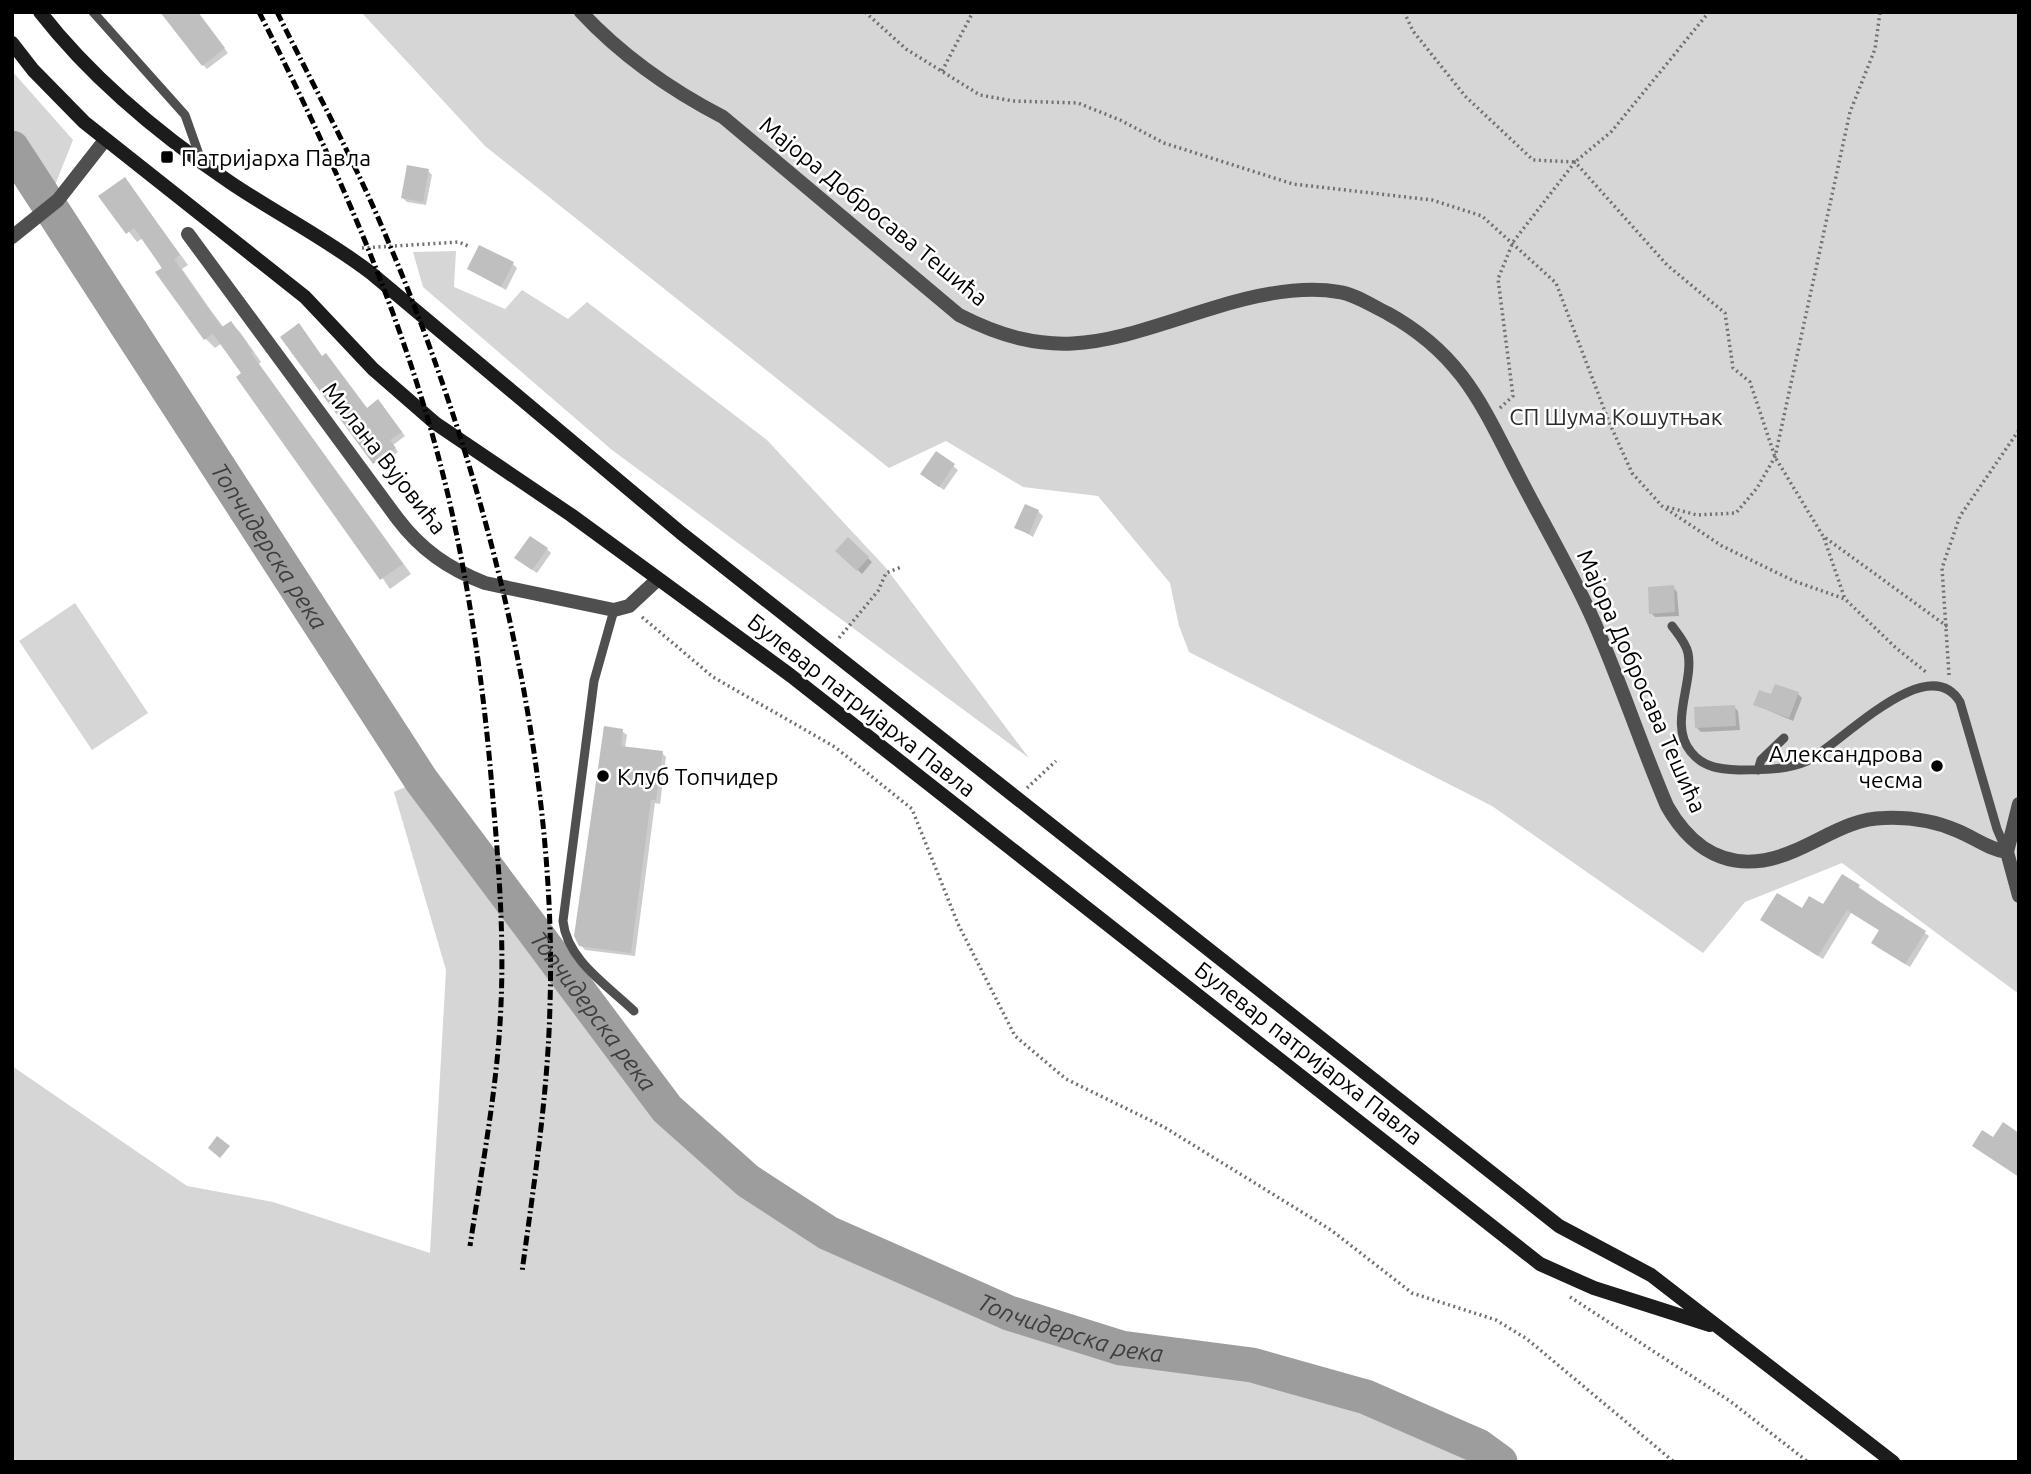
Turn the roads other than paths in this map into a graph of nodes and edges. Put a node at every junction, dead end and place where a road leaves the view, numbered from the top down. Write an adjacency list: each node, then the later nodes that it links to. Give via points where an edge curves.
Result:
1 (40, 12): 6 (main road, Булевар патријарха Павла, via 97,77)
2 (93, 12): 6 (lane, via 185,115)
3 (581, 12): 15 (street, Мајора Добросава Тешића, via 630,59 678,94 723,117 959,315 986,328 1052,345 1086,343 1122,338 1218,306 1310,289 1342,292 1400,320 1458,370 1491,417 1590,613 1667,806 1695,842 1730,861 1750,861 1791,852 1862,821 1893,818 1937,824)
4 (12, 43): 5 (main road, Булевар патријарха Павла, via 33,70)
5 (105, 140): 8 (street, via 58,200); 9 (main road, Булевар патријарха Павла, via 305,297 373,369 425,415)
6 (202, 162): 18 (main road, Булевар патријарха Павла, via 371,273 681,534 1559,1226 1635,1265)
7 (188, 234): 10 (street, Милана Вујовића, via 425,550 485,583)
8 (12, 237)
9 (657, 580): 10 (street, Милана Вујовића, via 629,606); 18 (main road, Булевар патријарха Павла, via 790,675 1540,1264 1594,1288)
10 (614, 610): 17 (lane, via 594,681 563,921 573,953)
11 (1672, 626): 13 (lane, via 1689,658 1683,729 1689,750 1712,767)
12 (1784, 738): 13 (lane, via 1761,760)
13 (1758, 770): 15 (lane, via 1810,759 1912,689 1926,686 1951,691 1960,702)
14 (2019, 804): 15 (street)
15 (2007, 852): 16 (street)
16 (2019, 896)
17 (634, 1011)
18 (1729, 1333): 19 (main road, Булевар патријарха Павла)
19 (1893, 1462)

